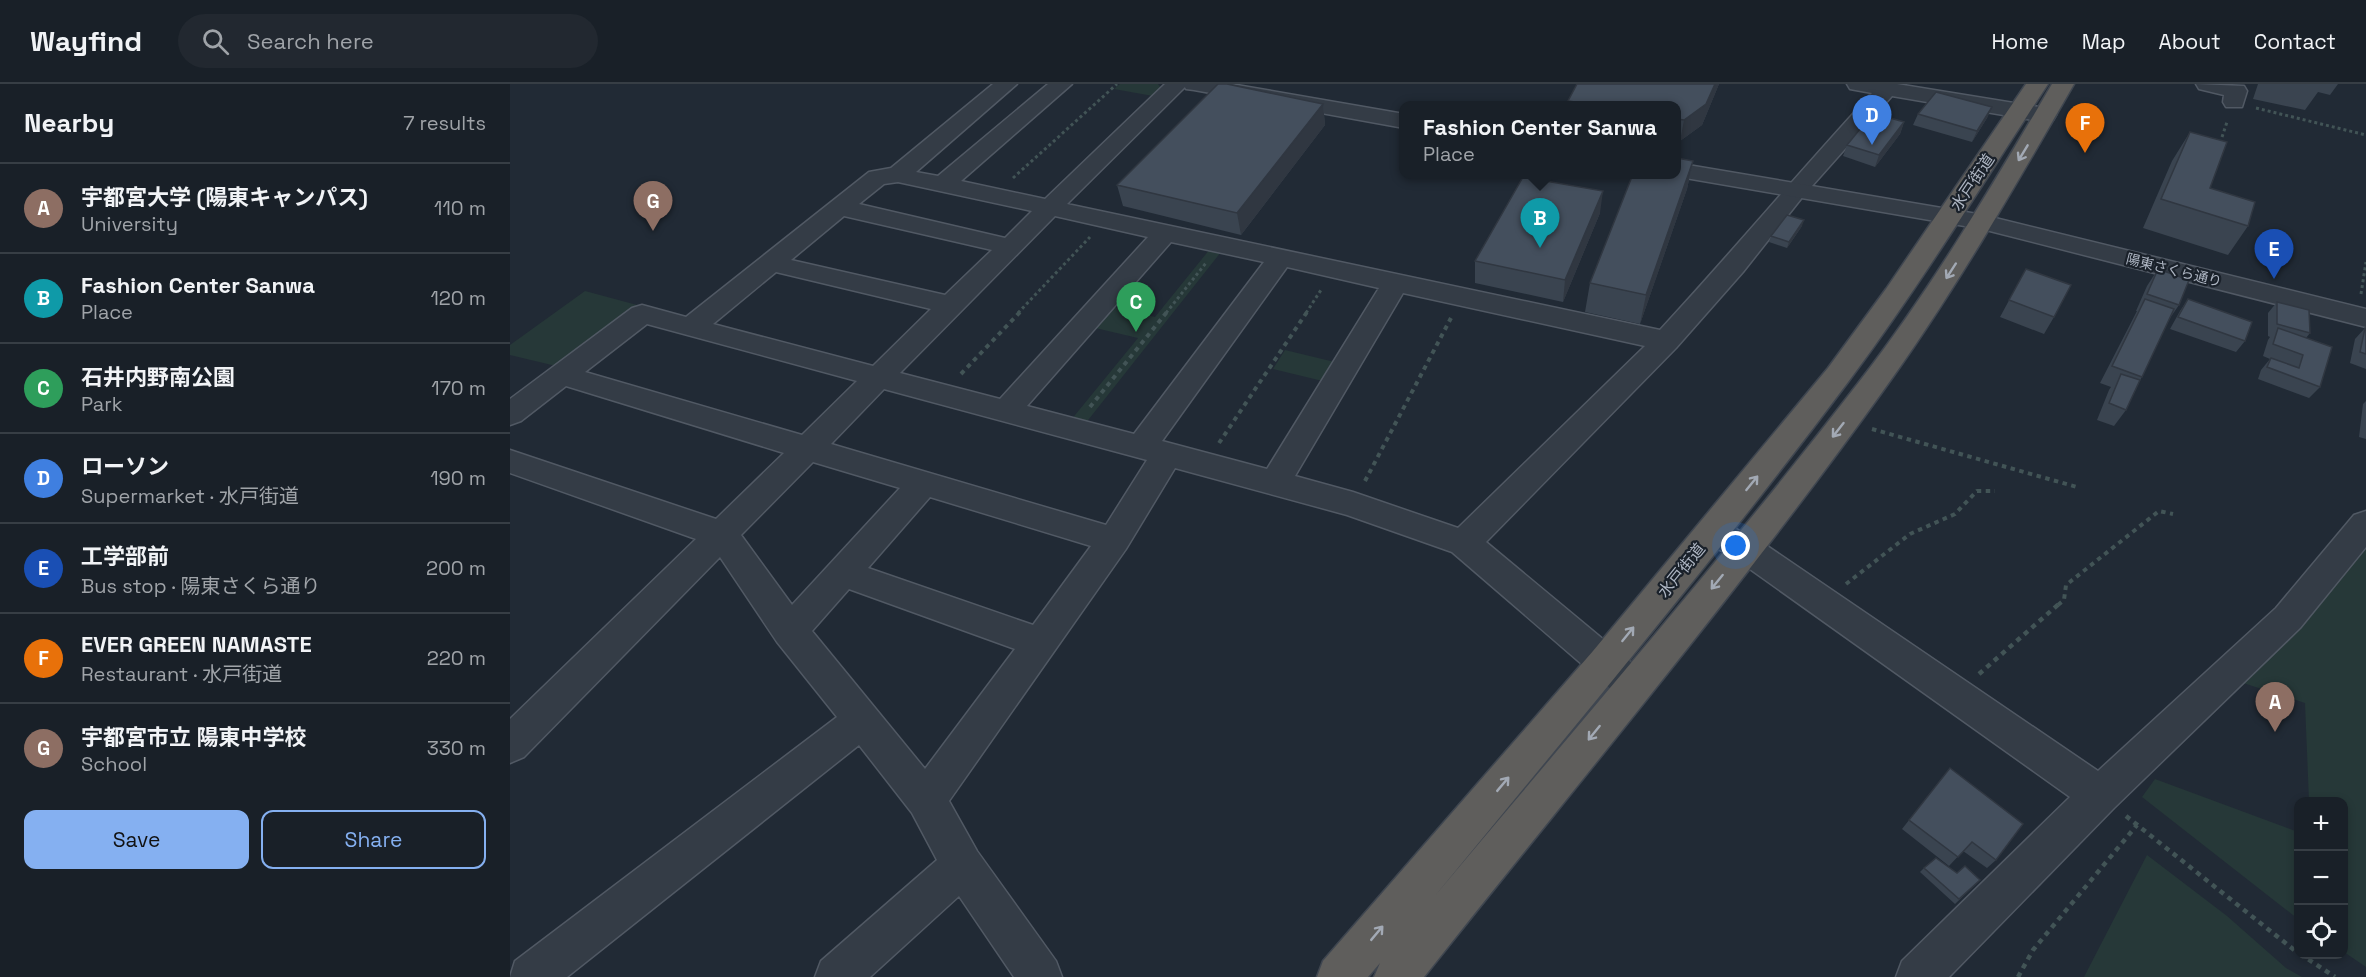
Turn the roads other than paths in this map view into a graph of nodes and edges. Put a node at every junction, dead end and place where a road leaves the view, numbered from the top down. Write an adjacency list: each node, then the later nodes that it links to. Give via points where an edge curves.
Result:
1 (1006, 84): 15 (street)
2 (1061, 84): 16 (street)
3 (1177, 84): 19 (street)
4 (1194, 84): 13 (street)
5 (1858, 84): 9 (street)
6 (2037, 84): 11 (highway, 水戸街道)
7 (2063, 84): 12 (highway, 水戸街道)
8 (2207, 84): 10 (street, via 2236,91)
9 (1887, 89): 11 (street); 17 (street)
10 (2234, 102)
11 (2020, 111): 12 (street); 20 (highway, 水戸街道)
12 (2046, 115): 20 (highway, 水戸街道, one-way to 20)
13 (1399, 120)
14 (1681, 171): 17 (street, 陽東さくら通り)
15 (898, 175): 16 (street); 18 (street, via 877,177)
16 (943, 184): 19 (street)
17 (1795, 190): 20 (street, 陽東さくら通り); 29 (street)
18 (839, 207): 22 (street); 24 (street)
19 (1051, 208): 21 (street); 22 (street)
20 (1966, 218): 27 (street, 陽東さくら通り); 40 (highway, 水戸街道, one-way to 20); 44 (highway, 水戸街道, one-way to 44, via 1929,305 1846,421)
21 (1166, 232): 23 (street); 32 (street)
22 (1011, 247): 26 (street)
23 (1281, 257): 25 (street); 35 (street)
24 (771, 263): 26 (street); 28 (street)
25 (1396, 282): 29 (street); 38 (street)
26 (951, 305): 31 (street)
27 (2362, 317)
28 (690, 328): 30 (street, via 642,314); 31 (street)
29 (1666, 341): 43 (street)
30 (562, 375): 33 (street); 34 (street)
31 (879, 378): 32 (street); 34 (street)
32 (1006, 411): 35 (street)
33 (510, 414)
34 (810, 448): 37 (street); 41 (street)
35 (1154, 450): 38 (street); 42 (street)
36 (510, 461): 41 (street)
37 (924, 483): 42 (street); 45 (street)
38 (1275, 483): 43 (street, via 1353,504)
39 (2366, 524): 52 (street, via 2288,618)
40 (1713, 531): 44 (street); 48 (highway, 水戸街道, one-way to 40)
41 (723, 535): 46 (street); 51 (street)
42 (1114, 540): 47 (street)
43 (1464, 543): 48 (street)
44 (1744, 548): 49 (highway, 水戸街道, one-way to 49); 52 (street)
45 (843, 573): 46 (street); 47 (street)
46 (790, 631): 50 (street)
47 (1042, 643): 53 (street)
48 (1606, 662): 49 (street); 58 (highway, 水戸街道, one-way to 48)
49 (1633, 686): 59 (highway, 水戸街道, one-way to 59)
50 (862, 720): 53 (street); 55 (street)
51 (510, 745)
52 (2100, 795): 60 (street)
53 (927, 800): 54 (street)
54 (962, 865): 56 (street); 57 (street)
55 (531, 977)
56 (837, 977)
57 (1040, 977)
58 (1339, 977)
59 (1396, 977)
60 (1917, 977)

